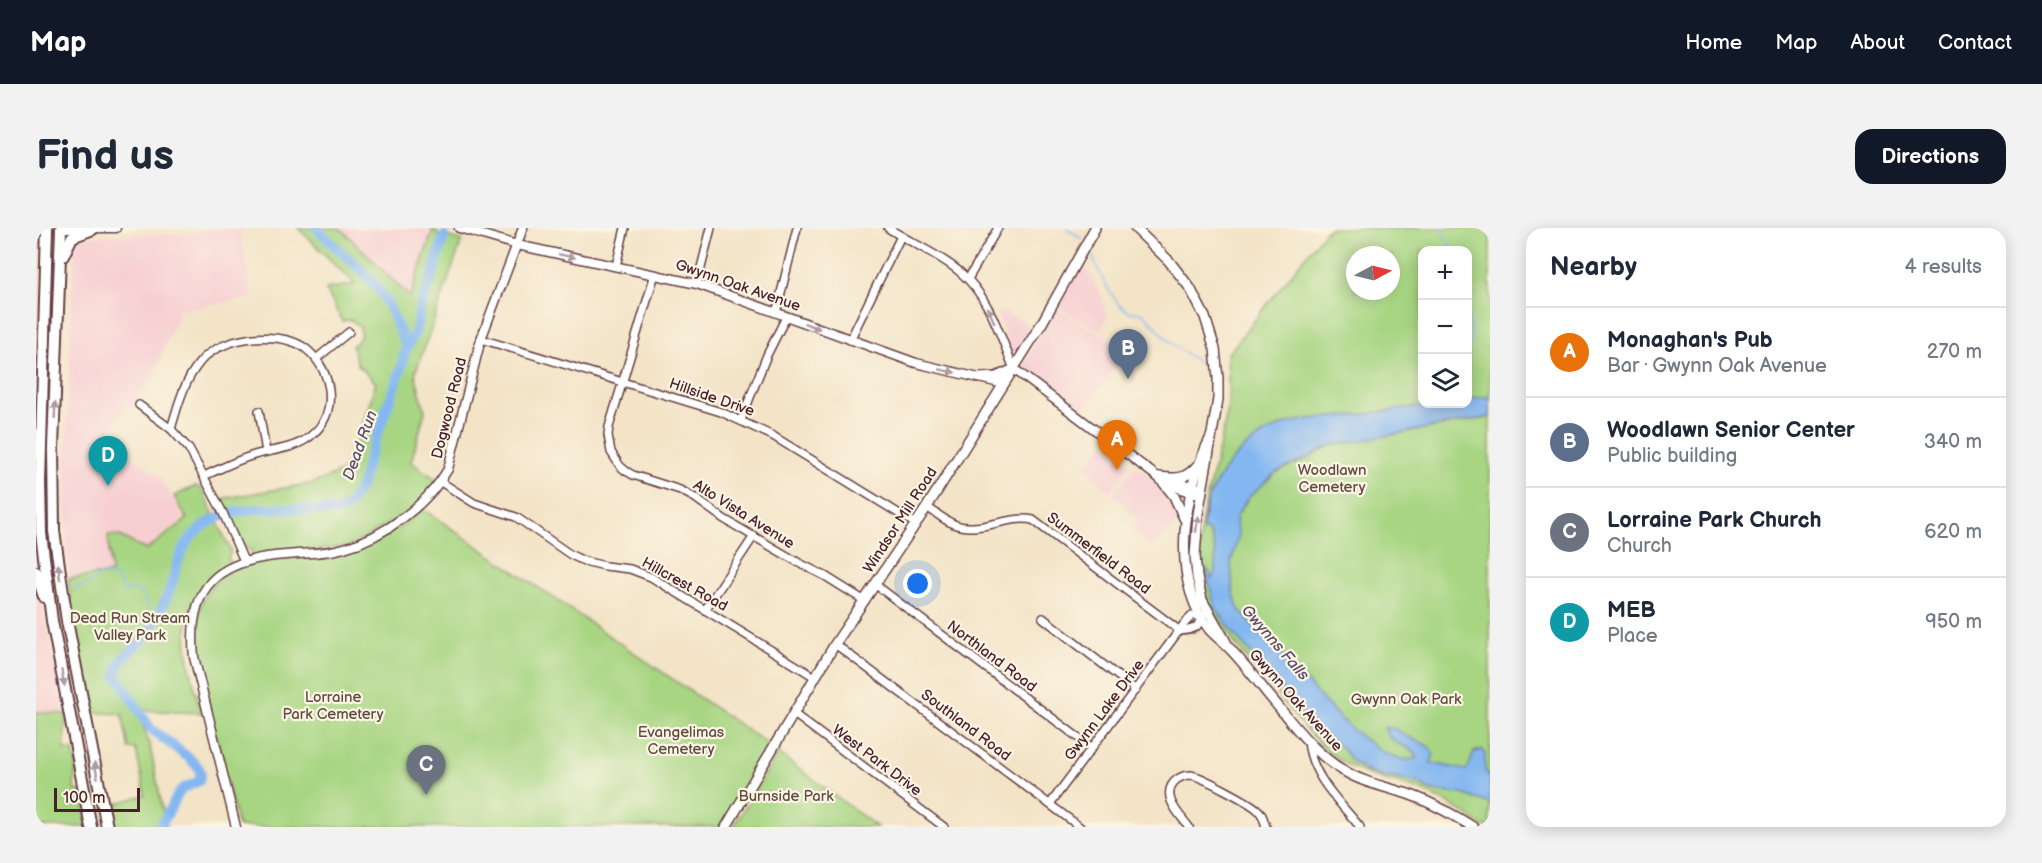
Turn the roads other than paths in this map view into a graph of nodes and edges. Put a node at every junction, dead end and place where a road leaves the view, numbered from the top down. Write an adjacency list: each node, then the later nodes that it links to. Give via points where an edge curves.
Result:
1 (47, 228): 31 (main road)
2 (61, 228): 13 (street); 17 (main road)
3 (116, 228): 13 (street)
4 (459, 228): 15 (street, Gwynn Oak Avenue)
5 (523, 228): 15 (street, Dogwood Road)
6 (626, 228): 16 (street)
7 (711, 228): 20 (street)
8 (797, 228): 21 (street)
9 (888, 228): 14 (street)
10 (998, 228): 19 (street)
11 (1095, 228): 27 (main road, Windsor Mill Road)
12 (1135, 228): 36 (main road, via 1182,276 1205,317 1215,349 1218,378)
13 (93, 229): 17 (main road, via 72,237)
14 (901, 236): 19 (street, via 949,263); 25 (street)
15 (517, 245): 16 (street, Gwynn Oak Avenue, one-way to 16); 24 (street, Dogwood Road)
16 (616, 266): 18 (street, Gwynn Oak Avenue)
17 (59, 267): 48 (main road, one-way to 17)
18 (655, 274): 20 (street, Gwynn Oak Avenue); 29 (street, Alto Vista Avenue)
19 (968, 279): 27 (street, one-way to 19, via 989,309)
20 (698, 284): 21 (street, Gwynn Oak Avenue)
21 (777, 313): 22 (street, Gwynn Oak Avenue)
22 (786, 317): 25 (street, Gwynn Oak Avenue, one-way to 25); 34 (street)
23 (349, 332): 26 (street)
24 (481, 339): 29 (street, Hillside Drive); 42 (street, Dogwood Road, via 453,454)
25 (850, 340): 28 (street, Gwynn Oak Avenue, one-way to 28, via 916,363)
26 (316, 359): 35 (street, via 301,346 282,339 242,340 219,347 201,360 188,379); 38 (street, via 330,396 322,424 300,443)
27 (1014, 369): 28 (main road, via 996,377); 30 (main road, Windsor Mill Road); 41 (street)
28 (979, 378): 30 (street, Gwynn Oak Avenue)
29 (622, 382): 34 (street, Hillside Drive); 50 (street, Alto Vista Avenue, via 608,435 611,452 620,466 633,475 680,490)
30 (1004, 384): 45 (main road, Windsor Mill Road)
31 (41, 398): 37 (main road); 49 (main road)
32 (139, 405): 35 (street)
33 (259, 411): 38 (street)
34 (741, 420): 47 (street, Hillside Drive)
35 (171, 429): 40 (street, via 189,449)
36 (1211, 437): 39 (main road, Gwynn Oak Avenue); 44 (main road, Gwynn Oak Avenue)
37 (36, 438)
38 (266, 452): 40 (street)
39 (1199, 465): 41 (main road, via 1180,479); 43 (main road, Gwynn Oak Avenue)
40 (204, 476): 51 (street)
41 (1159, 477): 43 (street, via 1173,487); 46 (main road, via 1179,505)
42 (441, 482): 51 (street, Dogwood Road, via 417,507 353,545 334,551); 55 (street, Hillcrest Road, via 474,503 516,517 578,558 642,572)
43 (1191, 490): 44 (street); 46 (main road, Gwynn Oak Avenue)
44 (1201, 493): 56 (main road, Gwynn Oak Avenue, one-way to 44, via 1195,556)
45 (927, 507): 47 (main road, Windsor Mill Road); 59 (street, Summerfield Road, via 964,527 1033,520)
46 (1185, 523): 56 (main road, Gwynn Oak Avenue, via 1188,578 1195,602)
47 (916, 524): 53 (main road, Windsor Mill Road)
48 (54, 531): 49 (street); 68 (main road, one-way to 48, via 67,621)
49 (39, 533): 58 (main road)
50 (753, 536): 54 (street, Alto Vista Avenue); 55 (street)
51 (244, 561): 69 (street, Dogwood Road, via 221,572 204,591 196,609 192,638)
52 (36, 572): 58 (main road)
53 (876, 585): 54 (main road, Windsor Mill Road); 65 (street, Northland Road)
54 (865, 601): 60 (main road, Windsor Mill Road)
55 (705, 610): 61 (street, Hillcrest Road)
56 (1205, 615): 59 (street, Gwynn Lake Drive, via 1192,616); 64 (main road, Gwynn Oak Avenue, via 1208,628)
57 (1042, 618): 62 (street)
58 (52, 621): 67 (main road, one-way to 67)
59 (1180, 631): 62 (street, Gwynn Lake Drive)
60 (836, 644): 61 (main road, Windsor Mill Road); 66 (street, Southland Road)
61 (815, 677): 63 (main road, Windsor Mill Road)
62 (1136, 690): 65 (street, Gwynn Lake Drive)
63 (794, 714): 70 (main road, Windsor Mill Road); 71 (street, West Park Drive)
64 (1308, 740): 75 (street, via 1310,759 1317,772); 76 (main road, Gwynn Oak Avenue, via 1352,776 1421,799)
65 (1092, 748): 66 (street, Gwynn Lake Drive)
66 (1050, 804): 72 (street, Southland Road)
67 (91, 827)
68 (107, 827)
69 (236, 827)
70 (726, 827)
71 (944, 827)
72 (1080, 827)
73 (1189, 827): 74 (street, via 1173,807 1170,795 1172,785 1185,776 1202,779 1253,806 1261,813)
74 (1266, 827)
75 (1360, 827)
76 (1473, 827)

